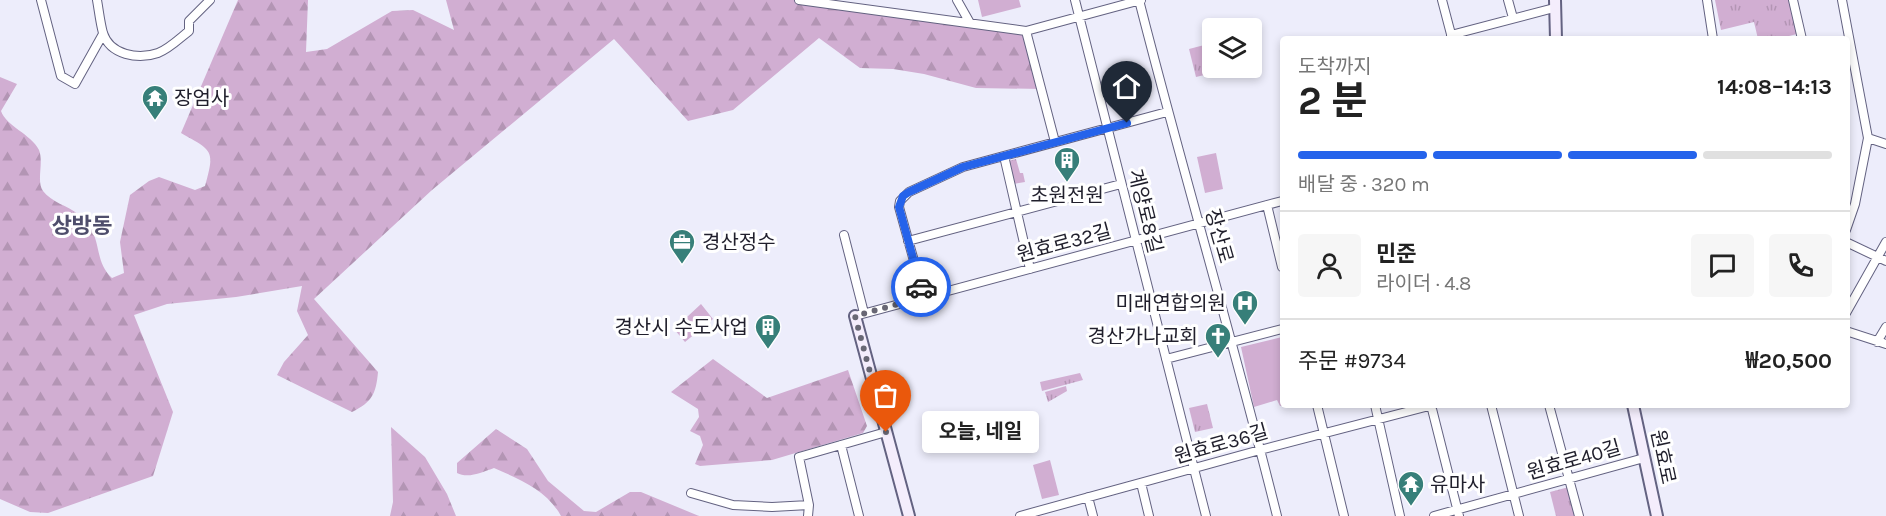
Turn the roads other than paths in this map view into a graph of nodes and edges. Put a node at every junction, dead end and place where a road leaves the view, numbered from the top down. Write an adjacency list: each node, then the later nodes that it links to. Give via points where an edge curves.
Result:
1 (40, 0): 18 (street, via 61,76 75,84)
2 (97, 0): 18 (street)
3 (210, 0): 18 (street, via 189,21 189,31 160,52 144,56 122,53 112,48)
4 (799, 0): 16 (street)
5 (957, 0): 16 (street)
6 (1075, 0): 14 (street, 계양로8길)
7 (1140, 0): 14 (street); 26 (street, 장산로)
8 (1442, 0): 19 (street)
9 (1508, 0): 15 (street)
10 (1707, 0): 22 (street)
11 (1793, 0): 23 (street)
12 (1842, 0): 24 (street)
13 (1555, 4): 15 (street); 21 (street)
14 (1079, 18): 17 (street); 27 (street, 계양로8길)
15 (1514, 18): 20 (street)
16 (970, 23): 17 (street)
17 (1026, 32): 29 (street)
18 (103, 34)
19 (1452, 36)
20 (1455, 36)
21 (1556, 36)
22 (1713, 36)
23 (1798, 36)
24 (1847, 36)
25 (1850, 62): 28 (street)
26 (1167, 112): 27 (street); 37 (street, 장산로)
27 (1107, 128): 29 (street); 32 (street, 계양로8길)
28 (1868, 138): 30 (street); 36 (street)
29 (1055, 142): 31 (street)
30 (1886, 144)
31 (1004, 156): 35 (street); 40 (street, via 963,167 903,196 899,207)
32 (1121, 184): 35 (street); 39 (street, 계양로8길)
33 (1280, 202): 34 (street, 원효로32길)
34 (1267, 205): 37 (street, 원효로32길); 43 (street)
35 (1017, 212): 40 (street); 45 (street)
36 (1850, 218)
37 (1197, 224): 39 (street, 원효로32길); 52 (street, 장산로)
38 (844, 235): 48 (street)
39 (1136, 240): 45 (street, 원효로32길); 55 (street, 계양로8길)
40 (908, 241): 46 (street)
41 (1886, 242): 44 (street)
42 (1850, 244): 44 (street)
43 (1280, 259)
44 (1882, 259): 47 (street)
45 (1030, 269): 46 (street, 원효로32길)
46 (924, 297): 48 (street, 원효로32길)
47 (1850, 308)
48 (860, 315): 64 (street)
49 (1886, 327): 53 (street)
50 (1280, 330): 52 (street)
51 (1850, 332): 53 (street)
52 (1232, 342): 55 (street); 67 (street, 장산로)
53 (1877, 342): 54 (street)
54 (1886, 345)
55 (1166, 359): 69 (street, 계양로8길)
56 (1318, 408): 65 (street)
57 (1376, 408): 63 (street)
58 (1420, 408): 63 (street, 원효로36길)
59 (1432, 408): 76 (street)
60 (1492, 408): 73 (street, 원효로40길)
61 (1550, 408): 70 (street)
62 (1634, 408): 68 (street, 원효로)
63 (1379, 419): 65 (street, 원효로36길); 87 (street)
64 (886, 432): 66 (street); 80 (street)
65 (1324, 434): 67 (street, 원효로36길); 86 (street)
66 (841, 445): 75 (street, via 799,457); 79 (street)
67 (1260, 450): 69 (street, 원효로36길); 85 (street, 장산로)
68 (1644, 458): 70 (street, 원효로40길); 91 (street, 원효로)
69 (1194, 469): 71 (street, 원효로36길); 84 (street, 계양로8길)
70 (1569, 479): 73 (street, 원효로40길); 90 (street)
71 (1141, 483): 74 (street, 원효로36길); 83 (street)
72 (691, 493): 75 (street, via 734,505)
73 (1514, 494): 76 (street, 원효로40길); 89 (street, 원효로40길)
74 (1088, 498): 77 (street, 원효로36길); 82 (street)
75 (809, 505): 78 (street)
76 (1458, 513): 88 (street, 원효로40길)
77 (1033, 514): 81 (street, 원효로36길)
78 (808, 516)
79 (859, 516)
80 (909, 516)
81 (1020, 516)
82 (1093, 516)
83 (1149, 516)
84 (1206, 516)
85 (1277, 516)
86 (1344, 516)
87 (1400, 516)
88 (1434, 516)
89 (1519, 516)
90 (1578, 516)
91 (1657, 516)

